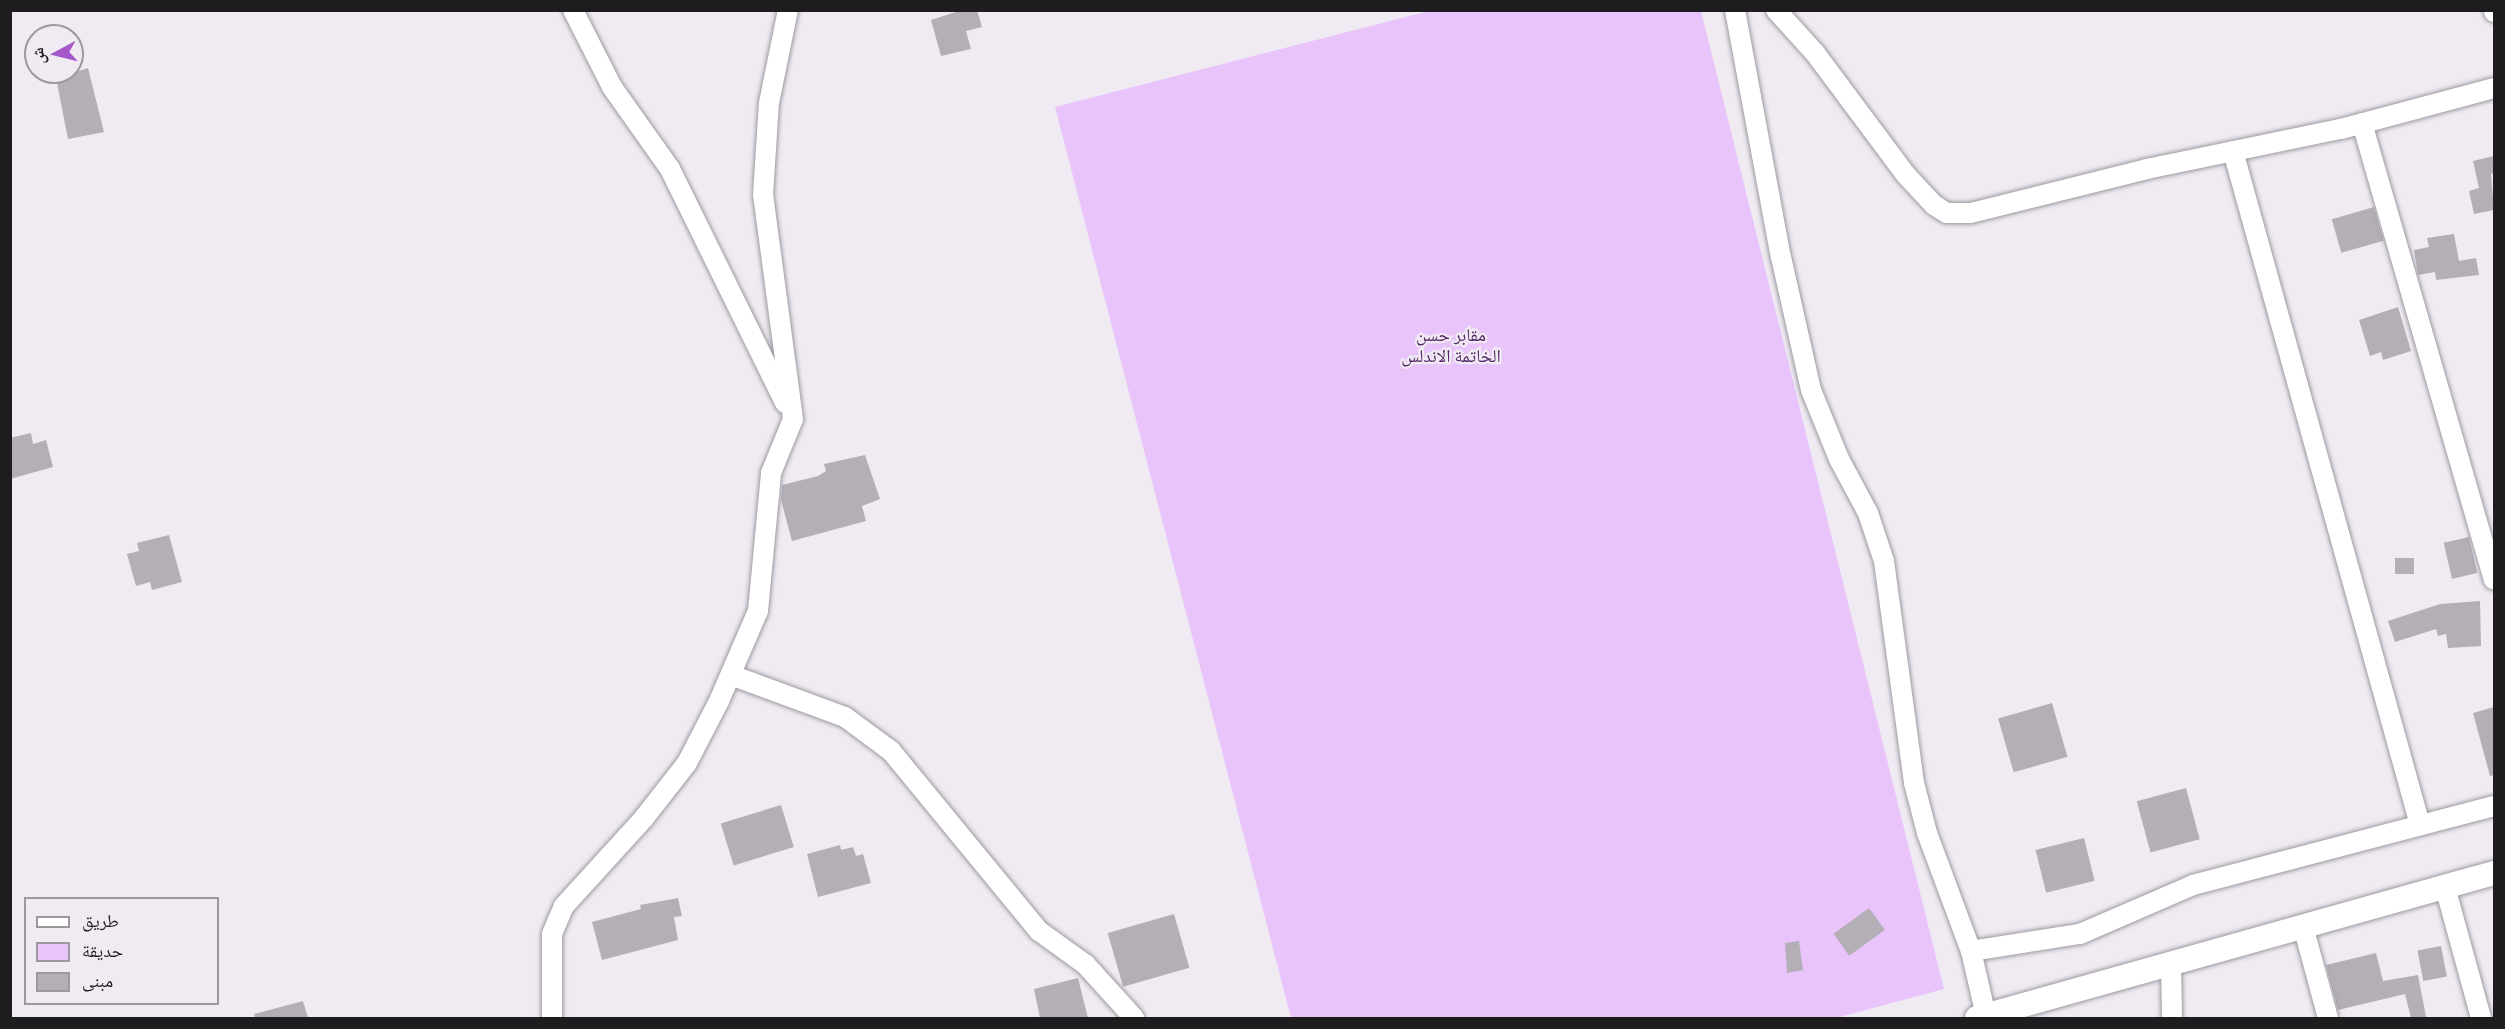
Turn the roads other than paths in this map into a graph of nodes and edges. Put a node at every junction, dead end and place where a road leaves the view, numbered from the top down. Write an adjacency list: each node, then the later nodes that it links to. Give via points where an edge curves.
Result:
1 (573, 10): 8 (street, via 612,87 670,169)
2 (788, 10): 8 (street, via 769,103 764,195)
3 (1735, 10): 16 (street, via 1781,257 1812,390 1839,459 1868,513 1884,561 1914,783 1927,833)
4 (1776, 10): 7 (street, via 1823,63 1906,174 1934,206 1947,213 1971,213)
5 (2494, 88): 6 (street)
6 (2362, 123): 7 (street); 9 (street)
7 (2233, 151): 12 (street)
8 (793, 419): 10 (street, via 771,473 758,611)
9 (2494, 579)
10 (731, 675): 19 (street, via 687,763 644,818 564,906 552,934); 20 (street, via 846,717 891,751 1039,931 1085,964)
11 (2494, 806): 12 (street)
12 (2420, 825): 16 (street, via 2193,885 2080,934)
13 (2494, 873): 14 (street)
14 (2445, 887): 15 (street); 23 (street)
15 (2303, 926): 17 (street); 22 (street)
16 (1971, 951): 18 (street)
17 (2171, 964): 18 (street); 21 (street)
18 (1982, 1017)
19 (552, 1018)
20 (1134, 1018)
21 (2172, 1018)
22 (2328, 1018)
23 (2481, 1018)

